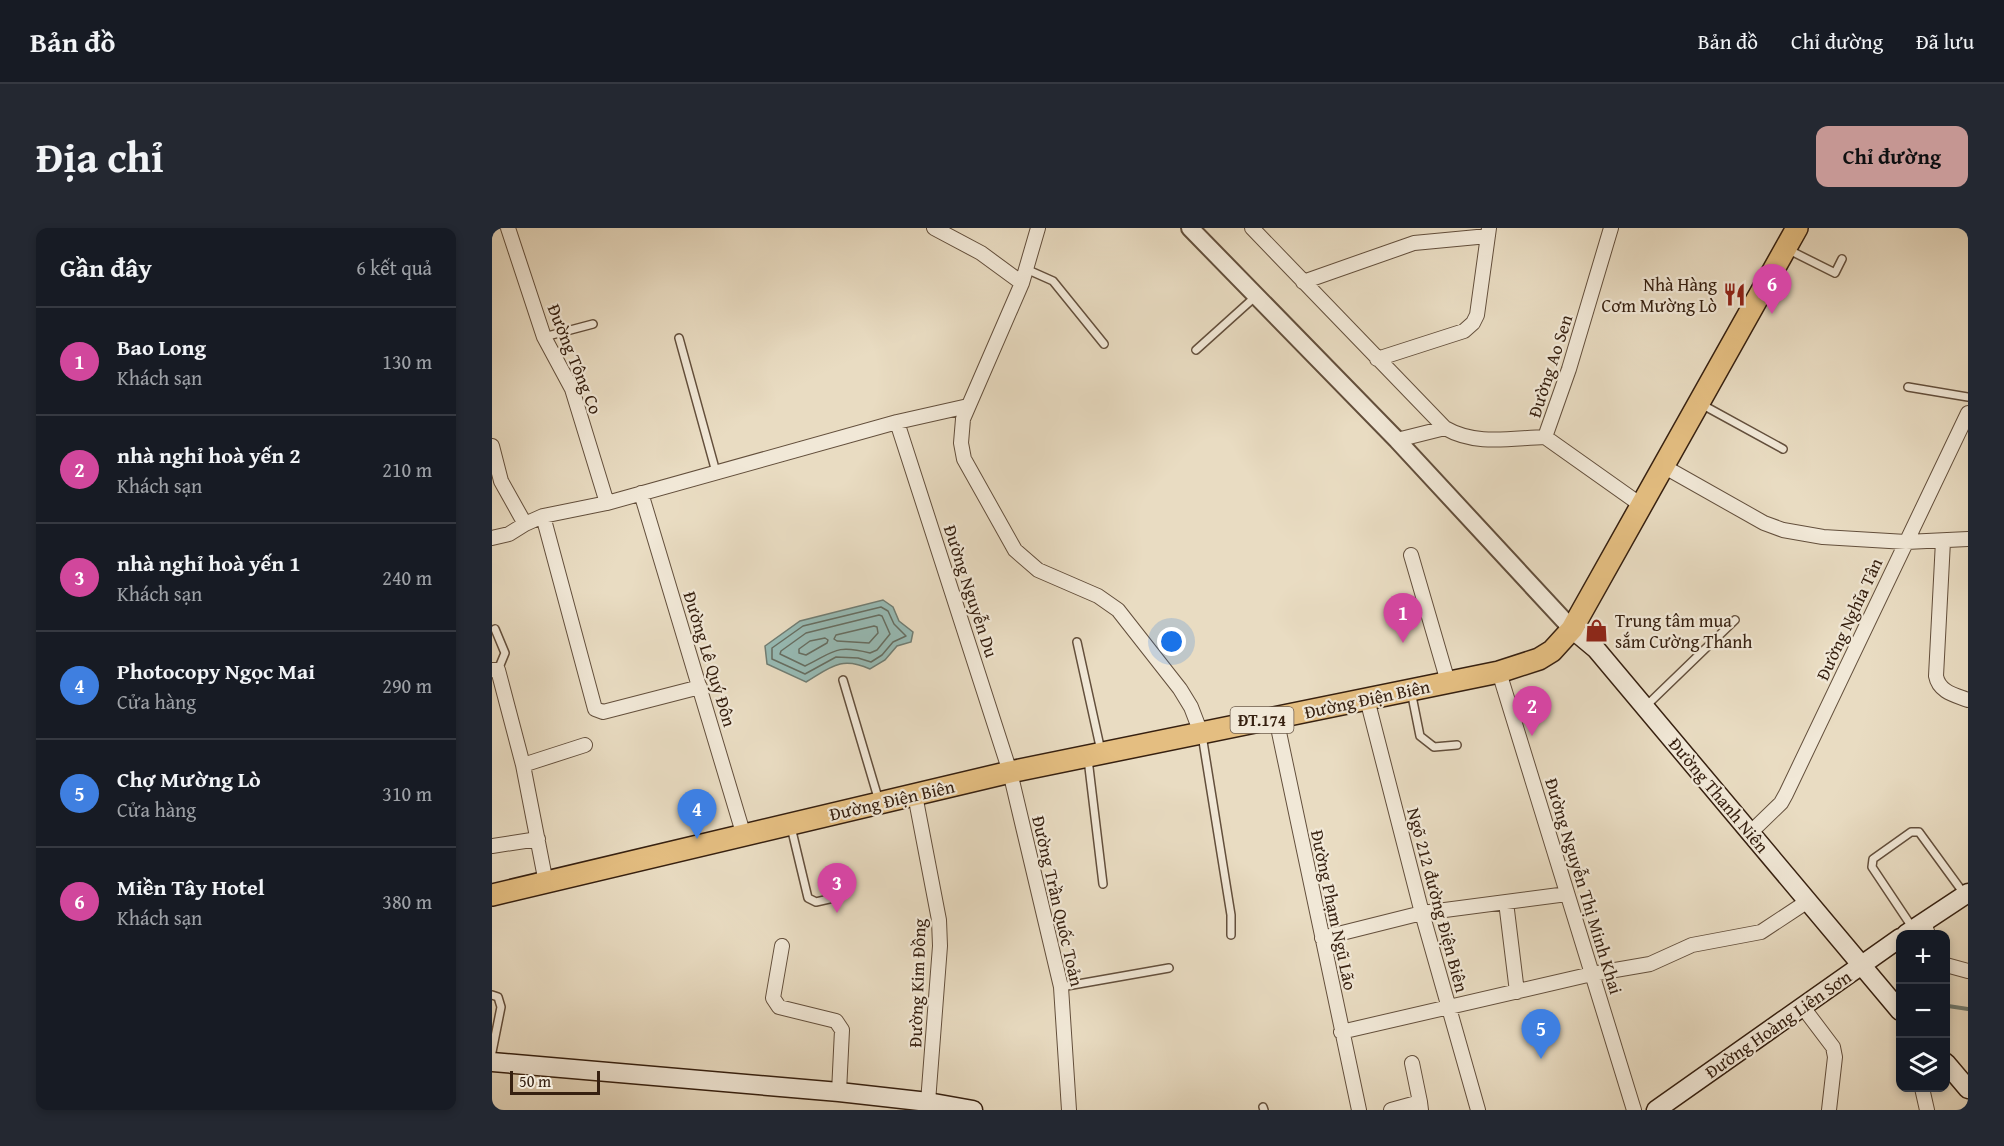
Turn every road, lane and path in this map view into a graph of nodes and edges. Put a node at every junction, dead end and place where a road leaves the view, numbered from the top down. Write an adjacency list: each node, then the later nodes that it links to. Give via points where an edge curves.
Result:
1 (508, 228): 16 (street, Đường Tông Co)
2 (934, 228): 13 (street, via 981,253)
3 (1038, 228): 11 (street)
4 (1190, 228): 14 (street)
5 (1252, 228): 12 (street)
6 (1611, 228): 28 (street, Đường Ao Sen)
7 (1797, 228): 9 (main road, Đường Điện Biên / ĐT.174)
8 (1489, 232): 12 (street, via 1414,243); 20 (street, via 1473,323 1464,331)
9 (1785, 248): 10 (lane, via 1834,273); 23 (main road, Đường Điện Biên / ĐT.174)
10 (1842, 259)
11 (1026, 269): 13 (street); 18 (lane, via 1053,281)
12 (1304, 282): 20 (street)
13 (1022, 283): 24 (street)
14 (1256, 296): 19 (lane); 29 (street)
15 (593, 324): 16 (lane)
16 (544, 337): 35 (street, Đường Tông Co, via 572,388)
17 (679, 338): 33 (lane)
18 (1104, 344)
19 (1196, 350)
20 (1377, 359): 27 (street)
21 (1908, 387): 22 (lane)
22 (1968, 397)
23 (1699, 403): 31 (lane); 32 (main road, Đường Điện Biên / ĐT.174)
24 (968, 406): 26 (street); 58 (street, via 961,431 964,459 1015,550 1038,570 1098,596 1118,610 1180,689)
25 (1968, 413): 42 (street, Đường Nghĩa Tân)
26 (897, 422): 33 (street); 63 (street, Đường Nguyễn Du)
27 (1445, 428): 28 (street, via 1479,440); 29 (street)
28 (1545, 437): 36 (street, Đường Ao Sen)
29 (1397, 440): 46 (street)
30 (492, 446): 38 (street, via 501,481)
31 (1783, 449)
32 (1663, 466): 36 (main road, Đường Điện Biên / ĐT.174); 42 (street, via 1783,530 1823,537)
33 (716, 472): 34 (street)
34 (641, 493): 35 (street); 52 (street, Đường Lê Quý Đôn)
35 (607, 503): 37 (street)
36 (1641, 505): 46 (main road, Đường Điện Biên / ĐT.174)
37 (543, 516): 38 (street); 52 (street, via 595,709 603,712)
38 (525, 524): 39 (street)
39 (492, 538)
40 (1968, 539): 41 (street)
41 (1943, 541): 42 (street); 55 (street, via 1937,683 1943,690)
42 (1906, 542): 67 (street, Đường Nghĩa Tân, via 1786,794)
43 (1411, 555): 51 (street)
44 (1735, 620): 56 (lane)
45 (495, 629): 48 (lane, via 505,653)
46 (1572, 629): 49 (main road, Đường Điện Biên / ĐT.174, via 1539,659); 56 (main road, Đường Thanh Niên, via 1596,649)
47 (1077, 642): 61 (lane)
48 (495, 670): 62 (street)
49 (1498, 672): 51 (main road, Đường Điện Biên / ĐT.174); 73 (street, Đường Nguyễn Thị Minh Khai)
50 (843, 680): 65 (lane)
51 (1448, 682): 53 (main road, Đường Điện Biên / ĐT.174)
52 (700, 687): 68 (street, Đường Lê Quý Đôn)
53 (1410, 689): 54 (main road, Đường Điện Biên / ĐT.174); 60 (lane, via 1420,736 1434,747)
54 (1367, 699): 57 (main road, Đường Điện Biên / ĐT.174); 79 (street, Ngõ 212 đường Điện Biên)
55 (1968, 700)
56 (1645, 707): 67 (main road, Đường Thanh Niên)
57 (1276, 718): 58 (main road, Đường Điện Biên / ĐT.174); 83 (street, Đường Phạm Ngũ Lão)
58 (1202, 733): 61 (main road, Đường Điện Biên / ĐT.174); 82 (lane)
59 (585, 745): 62 (street)
60 (1457, 746)
61 (1094, 755): 63 (main road, Đường Điện Biên / ĐT.174); 72 (lane)
62 (523, 765): 69 (street)
63 (1010, 772): 64 (main road, Đường Điện Biên / ĐT.174); 91 (street, Đường Trần Quốc Toản)
64 (915, 795): 65 (main road, Đường Điện Biên / ĐT.174); 105 (street, Đường Kim Đồng, via 939,920)
65 (879, 803): 66 (main road, Đường Điện Biên / ĐT.174)
66 (790, 825): 68 (main road, Đường Điện Biên / ĐT.174); 76 (lane, via 808,898 816,902)
67 (1751, 832): 78 (main road, Đường Thanh Niên)
68 (744, 836): 71 (main road, Đường Điện Biên / ĐT.174)
69 (538, 839): 70 (street); 71 (street)
70 (492, 846)
71 (546, 883): 75 (main road, Đường Điện Biên / ĐT.174)
72 (1104, 884)
73 (1567, 894): 77 (street); 90 (street, Đường Nguyễn Thị Minh Khai)
74 (1966, 894): 80 (lane, via 1919,832 1911,832 1871,863); 81 (main road, Đường Hoàng Liên Sơn)
75 (492, 895)
76 (838, 897)
77 (1506, 902): 79 (street); 92 (street)
78 (1808, 902): 86 (main road, Đường Thanh Niên); 90 (street, via 1761,932 1692,945 1650,964)
79 (1422, 913): 83 (street); 96 (street, Ngõ 212 đường Điện Biên)
80 (1914, 930)
81 (1918, 930)
82 (1231, 935)
83 (1322, 938): 97 (street, Đường Phạm Ngũ Lão)
84 (1896, 944): 86 (main road, Đường Hoàng Liên Sơn)
85 (782, 946): 103 (street, via 773,998 779,1007 836,1021 842,1030)
86 (1861, 965): 94 (main road, Đường Hoàng Liên Sơn); 95 (main road, Đường Thanh Niên)
87 (1950, 966): 89 (street)
88 (1169, 968): 91 (lane)
89 (1968, 970)
90 (1592, 974): 92 (street); 113 (street, Đường Nguyễn Thị Minh Khai)
91 (1061, 987): 109 (street, Đường Trần Quốc Toản)
92 (1517, 992): 96 (street)
93 (492, 994): 98 (lane, via 498,997 501,1007)
94 (1802, 1006): 114 (main road, Đường Hoàng Liên Sơn); 115 (street, via 1833,1047)
95 (1896, 1006)
96 (1448, 1007): 97 (street); 112 (street, Ngõ 212 đường Điện Biên)
97 (1341, 1032): 110 (street, Đường Phạm Ngũ Lão)
98 (492, 1052)
99 (492, 1062): 103 (main road)
100 (1412, 1063): 107 (street)
101 (1950, 1069): 102 (main road)
102 (1968, 1089)
103 (839, 1092): 106 (main road)
104 (1924, 1092): 116 (street)
105 (928, 1102): 106 (main road); 108 (main road)
106 (883, 1104)
107 (1421, 1106): 111 (street)
108 (973, 1110)
109 (1069, 1110)
110 (1359, 1110)
111 (1391, 1110)
112 (1479, 1110)
113 (1634, 1110)
114 (1656, 1110)
115 (1829, 1110)
116 (1928, 1110)

